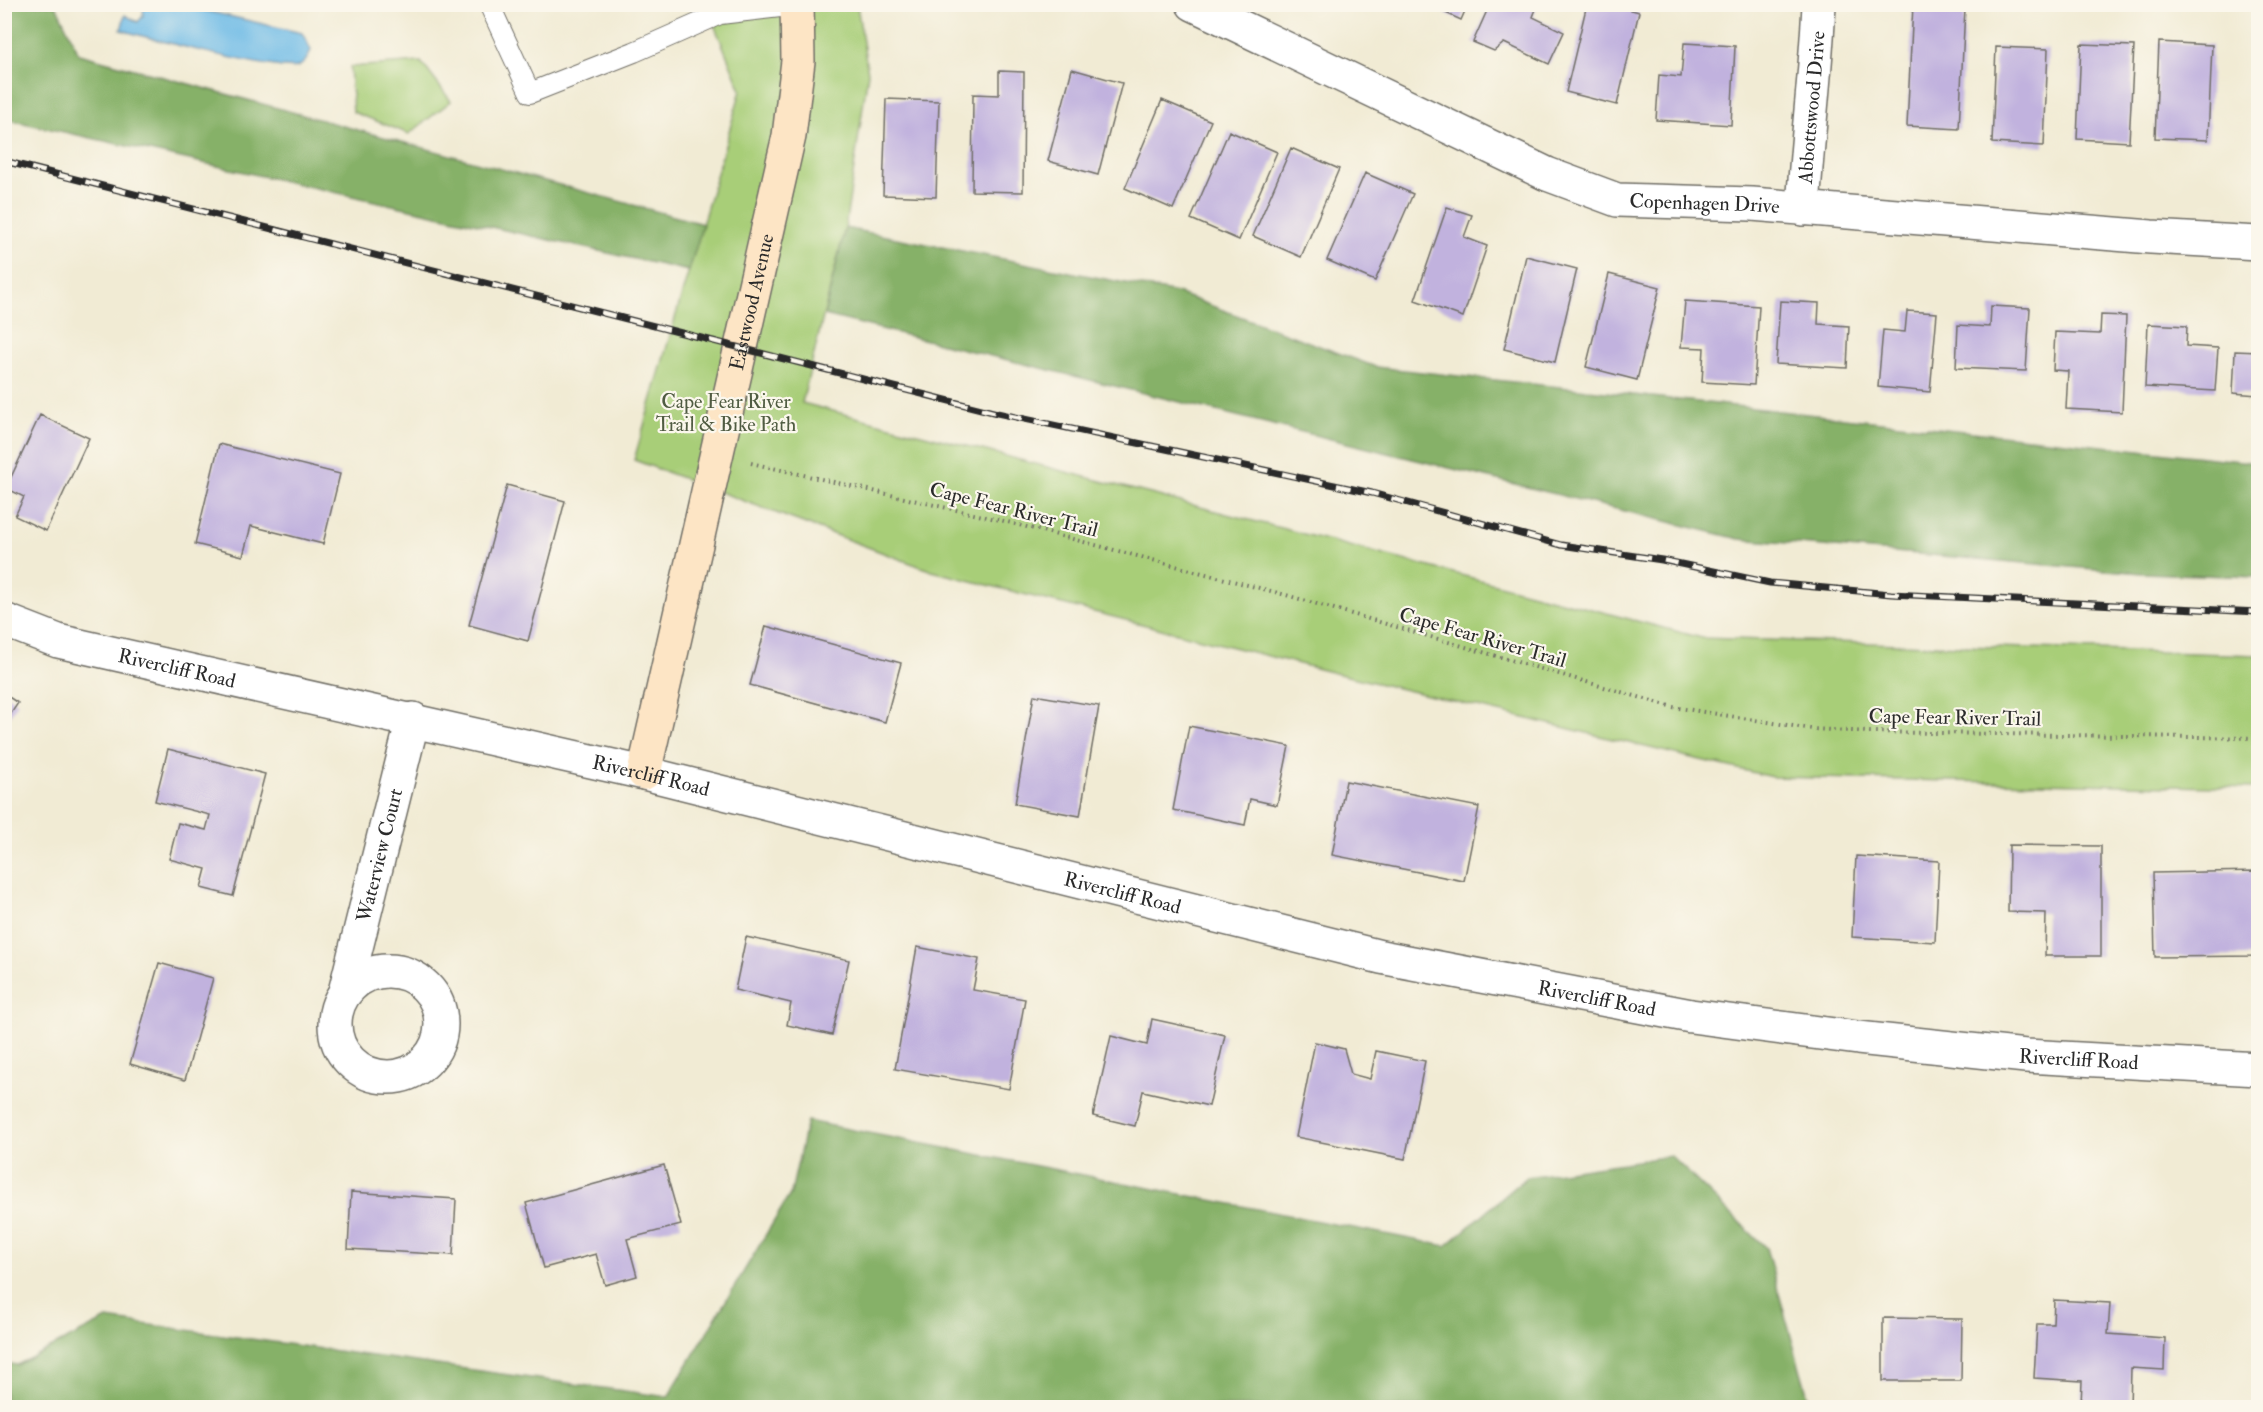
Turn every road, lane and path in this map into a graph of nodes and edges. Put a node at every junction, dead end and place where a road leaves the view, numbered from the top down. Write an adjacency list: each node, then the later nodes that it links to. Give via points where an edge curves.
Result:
1 (489, 4): 5 (lane, via 530,93 720,14)
2 (802, 4): 5 (street)
3 (1192, 4): 6 (street, Copenhagen Drive, via 1547,174 1617,200)
4 (1820, 4): 6 (street, Abbottswood Drive)
5 (797, 5): 8 (street, Eastwood Avenue, via 798,61 789,136)
6 (1803, 209): 7 (street, Copenhagen Drive)
7 (2259, 243)
8 (715, 455): 11 (path, Cape Fear River Trail, via 1000,520 1286,594 1673,707 1812,729); 12 (street, Eastwood Avenue)
9 (4, 620): 10 (street, Rivercliff Road, via 58,641)
10 (413, 719): 12 (street, Rivercliff Road); 13 (street, Waterview Court)
11 (2259, 738)
12 (645, 772): 14 (street, Rivercliff Road, via 1381,957 1691,1016 2026,1056)
13 (345, 992)
14 (2259, 1069)

